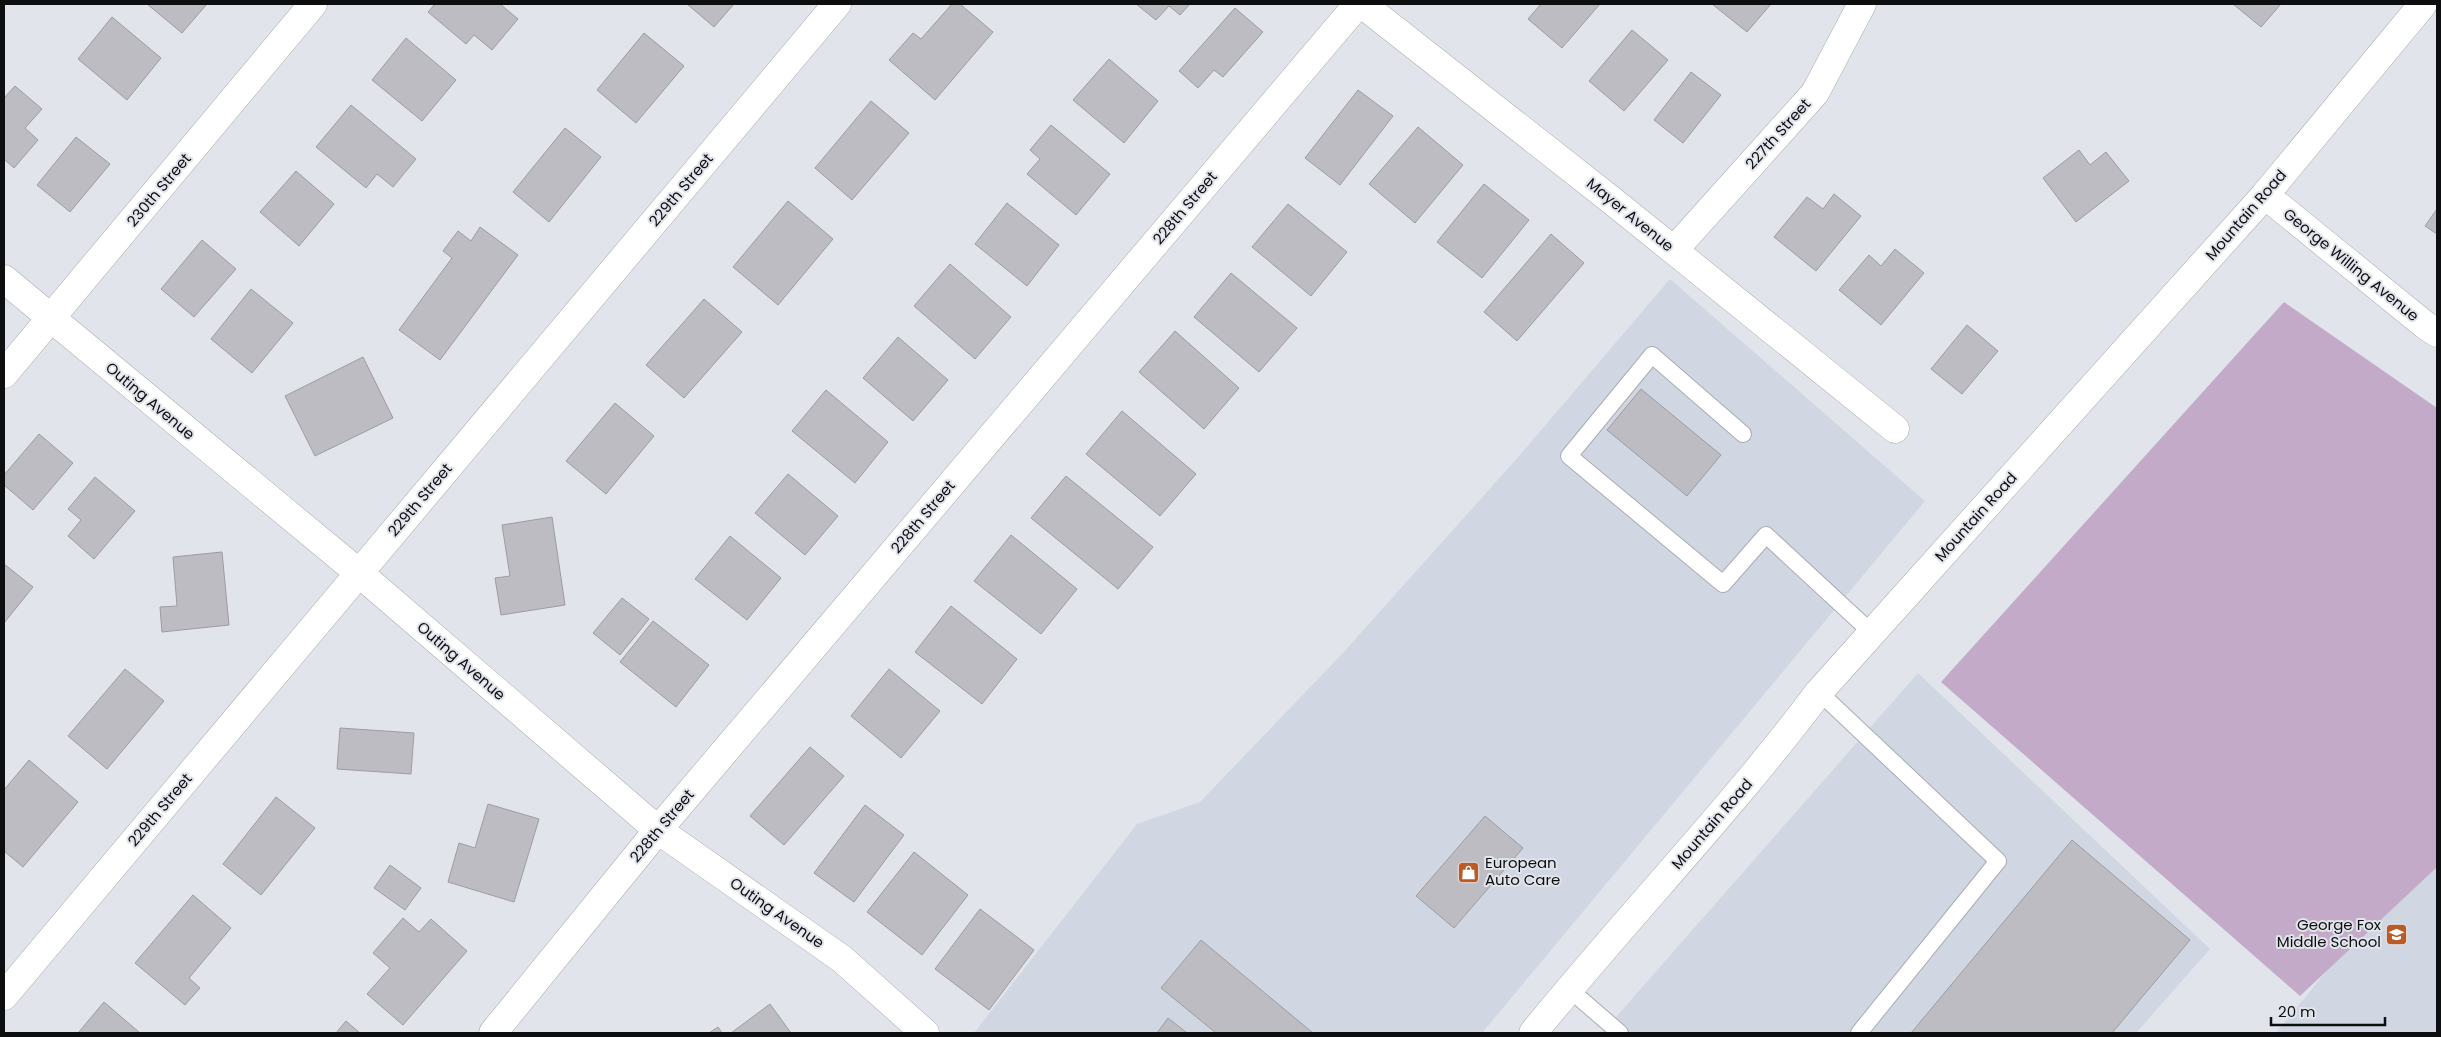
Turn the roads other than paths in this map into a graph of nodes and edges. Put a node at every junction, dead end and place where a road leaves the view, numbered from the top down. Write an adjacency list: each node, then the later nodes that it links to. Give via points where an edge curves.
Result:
1 (313, 4): 10 (street, 230th Street)
2 (837, 4): 15 (street, 229th Street)
3 (1358, 4): 18 (street, 228th Street)
4 (1362, 4): 8 (street, Mayer Avenue)
5 (1862, 4): 8 (street, 227th Street, via 1815,93)
6 (2423, 4): 7 (street, Mountain Road)
7 (2265, 196): 11 (street, George Willing Avenue); 16 (street, Mountain Road)
8 (1674, 250): 13 (street, Mayer Avenue)
9 (4, 279): 10 (street, Outing Avenue)
10 (51, 320): 12 (street, 230th Street); 15 (street, Outing Avenue)
11 (2437, 332)
12 (4, 374)
13 (1895, 430)
14 (1743, 434): 16 (lane, via 1652,355 1569,456 1722,584 1766,536)
15 (359, 573): 18 (street, Outing Avenue); 20 (street, 229th Street)
16 (1872, 633): 17 (street, Mountain Road)
17 (1819, 692): 19 (street, Mountain Road, via 1781,743); 25 (lane, via 1998,861)
18 (658, 830): 21 (street, 228th Street); 22 (street, Outing Avenue, via 842,959)
19 (1569, 988): 23 (street, Mountain Road); 24 (lane)
20 (4, 996)
21 (492, 1033)
22 (925, 1033)
23 (1533, 1033)
24 (1620, 1033)
25 (1859, 1033)

